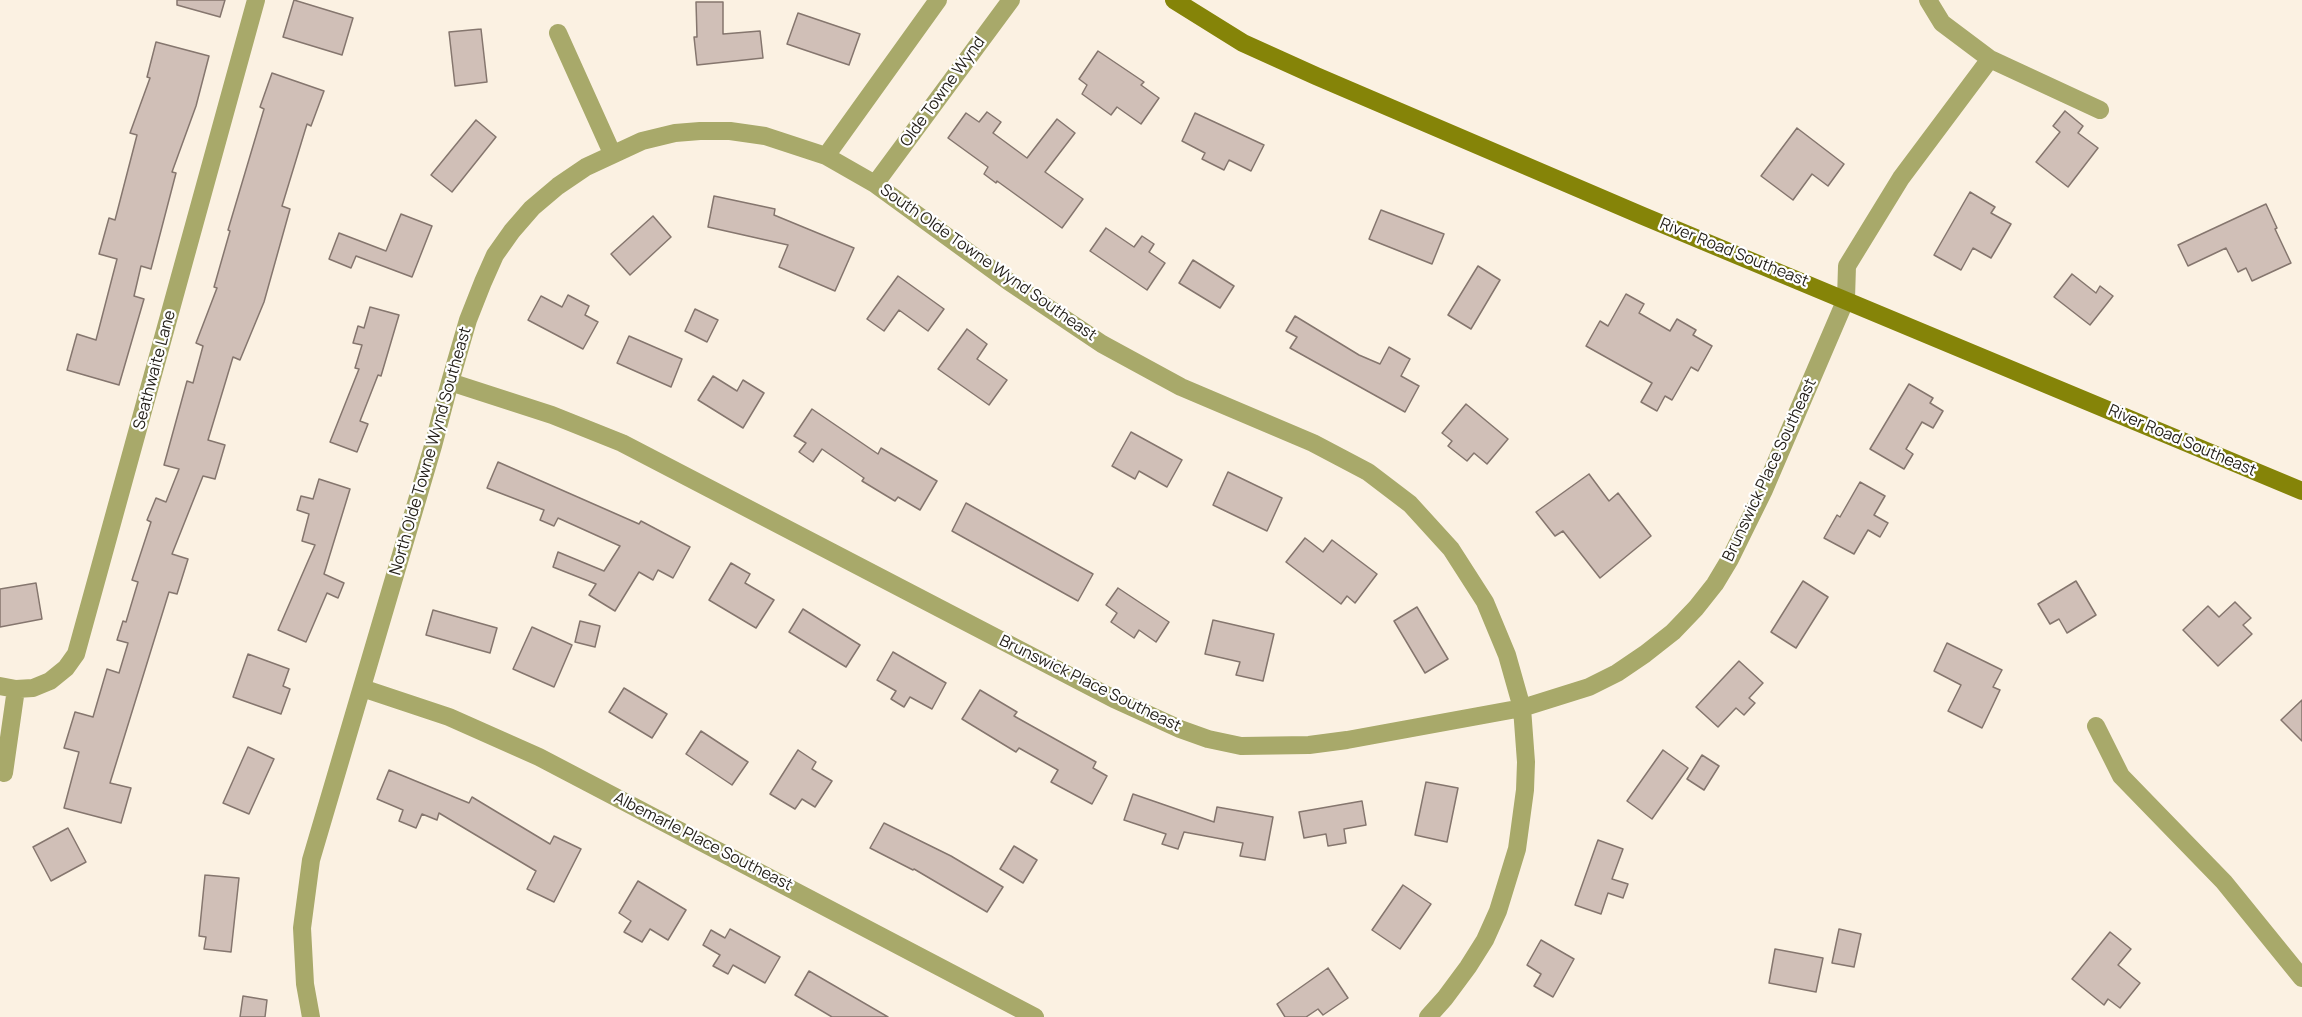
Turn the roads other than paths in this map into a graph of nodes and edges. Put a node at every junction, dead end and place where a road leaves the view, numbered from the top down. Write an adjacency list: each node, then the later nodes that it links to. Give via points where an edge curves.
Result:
1 (256, 0): 17 (street, Seathwaite Lane, via 82,638 66,668 50,681 33,688)
2 (938, 0): 12 (street)
3 (1011, 0): 13 (street, Olde Towne Wynd)
4 (1174, 0): 14 (main road, River Road Southeast, via 1243,43 1316,76)
5 (1928, 0): 7 (street)
6 (1942, 0): 7 (street)
7 (1942, 23): 9 (street)
8 (558, 33): 11 (street)
9 (1990, 59): 10 (street); 14 (street, via 1901,178 1847,266)
10 (2100, 110)
11 (612, 153): 12 (street, North Olde Towne Wynd Southeast, via 675,133 720,131 765,136); 15 (street, North Olde Towne Wynd Southeast, via 558,186 532,208 495,255 468,320)
12 (826, 156): 13 (street, South Olde Towne Wynd Southeast)
13 (875, 184): 19 (street, South Olde Towne Wynd Southeast, via 1008,281 1111,349 1181,387 1313,443 1388,486 1429,523 1469,575 1507,654)
14 (1846, 299): 16 (main road, River Road Southeast); 19 (street, Brunswick Place Southeast, via 1744,531 1696,608 1673,632 1617,673 1589,687)
15 (450, 382): 18 (street, North Olde Towne Wynd Southeast); 19 (street, Brunswick Place Southeast, via 543,411 622,443 1114,699 1208,740 1241,746 1309,745)
16 (2302, 491)
17 (8, 688): 21 (street)
18 (362, 688): 23 (street, North Olde Towne Wynd Southeast, via 311,860 302,928); 24 (street, Albemarle Place Southeast, via 449,717 539,757)
19 (1521, 708): 25 (street, South Olde Towne Wynd Southeast, via 1525,790 1508,881 1485,940)
20 (2096, 726): 22 (street, via 2121,776 2224,882)
21 (4, 773)
22 (2302, 978)
23 (311, 1017)
24 (1035, 1017)
25 (1428, 1017)

